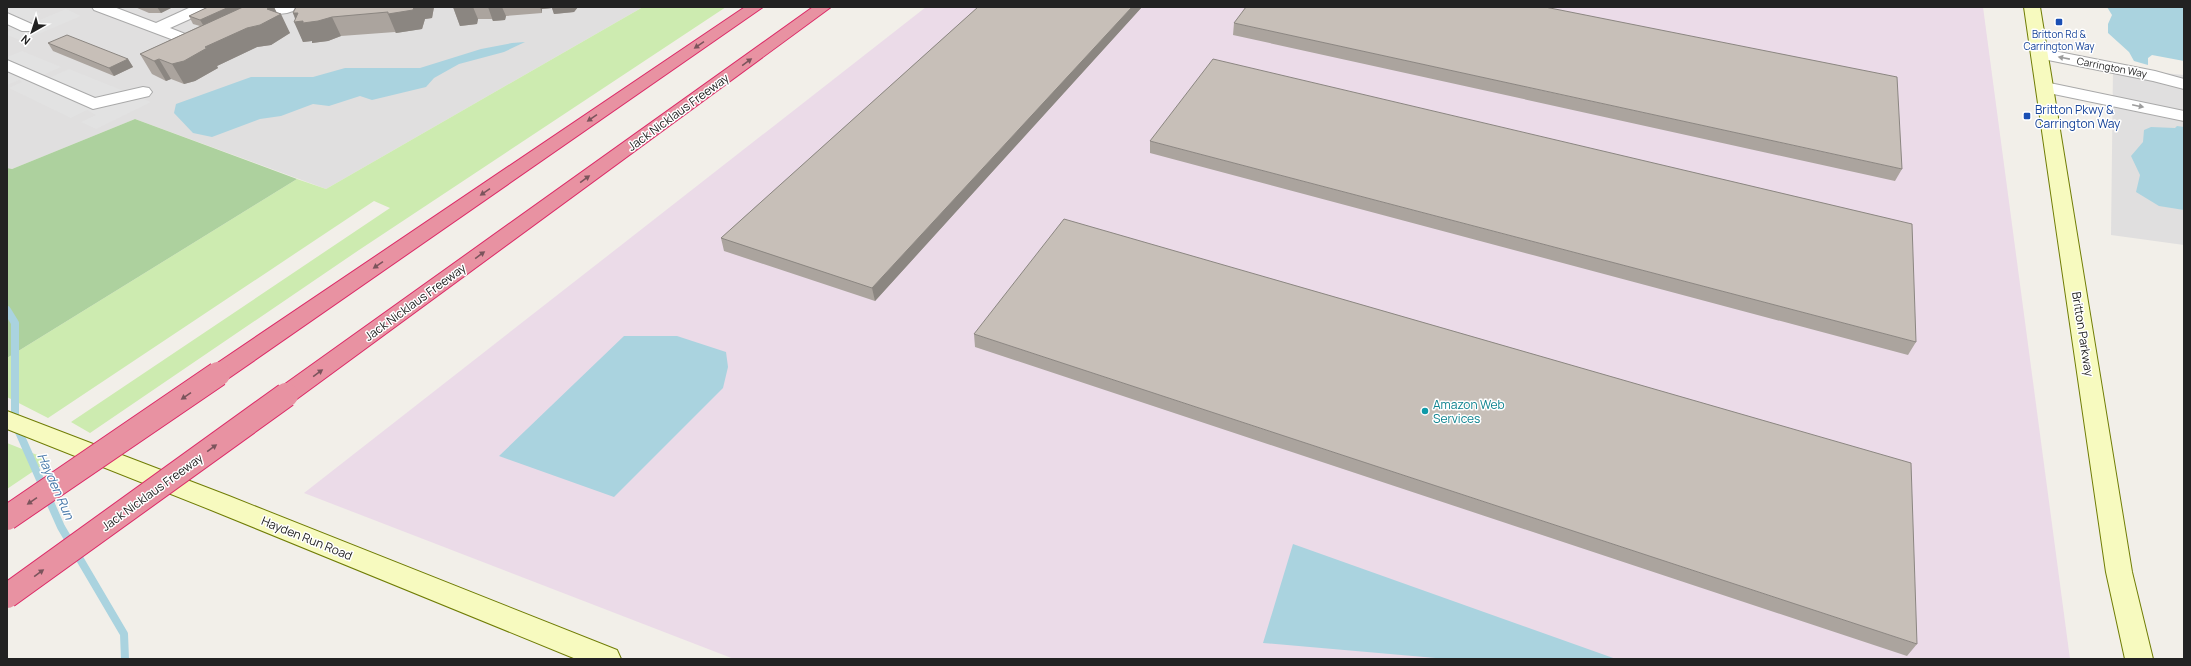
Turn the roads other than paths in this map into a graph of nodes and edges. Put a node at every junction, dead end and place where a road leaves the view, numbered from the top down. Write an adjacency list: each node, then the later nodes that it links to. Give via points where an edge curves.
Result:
1 (100, 7): 10 (street)
2 (204, 7): 10 (street)
3 (289, 7): 8 (street, via 246,13)
4 (755, 7): 19 (highway, one-way to 19, bridge)
5 (823, 7): 20 (highway, Jack Nicklaus Freeway, one-way to 5, bridge)
6 (2032, 7): 12 (main road, Britton Parkway)
7 (7, 18): 9 (street)
8 (233, 19)
9 (28, 28)
10 (155, 29): 11 (street, via 194,37)
11 (166, 50)
12 (2039, 53): 14 (street, Carrington Way, one-way to 12); 15 (main road, Britton Parkway)
13 (7, 65): 16 (street, via 93,104)
14 (2184, 84)
15 (2045, 87): 17 (street, one-way to 17); 22 (main road, Britton Parkway, via 2119,572)
16 (143, 92)
17 (2184, 116)
18 (7, 420): 21 (main road, Hayden Run Road, via 228,506)
19 (7, 518)
20 (7, 596)
21 (606, 659)
22 (2139, 659)

